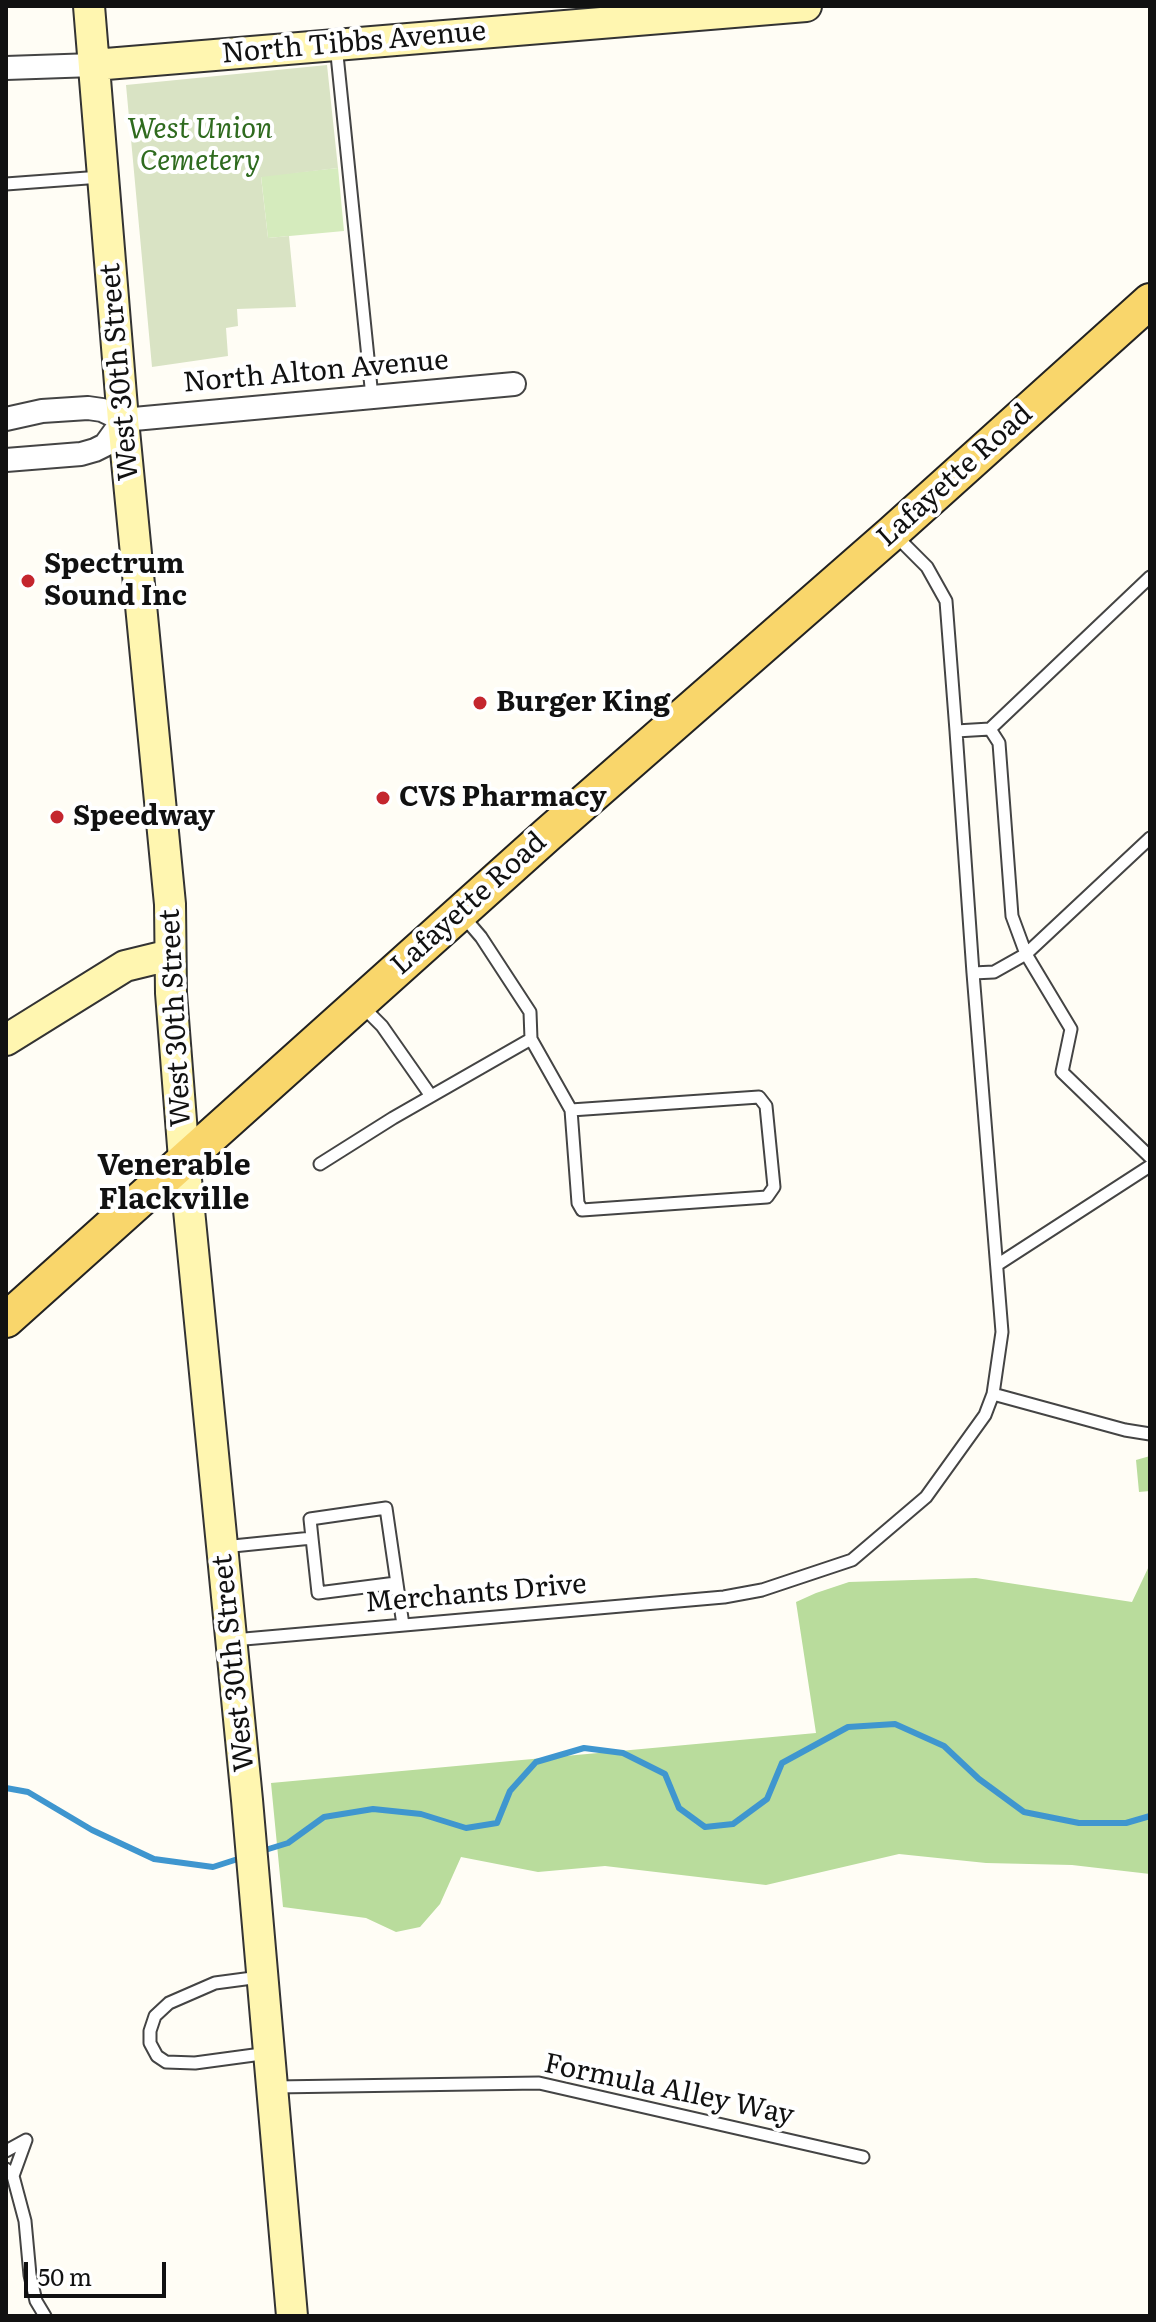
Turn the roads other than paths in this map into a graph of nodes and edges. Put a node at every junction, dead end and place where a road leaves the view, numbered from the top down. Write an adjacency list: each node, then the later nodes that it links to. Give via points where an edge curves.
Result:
1 (89, 6): 4 (main road, West 30th Street)
2 (806, 6): 3 (main road, North Tibbs Avenue)
3 (336, 45): 4 (main road, North Tibbs Avenue); 10 (lane)
4 (94, 65): 5 (street); 6 (main road, West 30th Street)
5 (6, 68)
6 (104, 176): 7 (lane); 12 (main road, West 30th Street)
7 (6, 184)
8 (1150, 301): 14 (main road, Lafayette Road)
9 (514, 384): 10 (street, North Alton Avenue)
10 (372, 397): 12 (street, North Alton Avenue)
11 (6, 419): 12 (street, North Alton Avenue, via 88,408)
12 (123, 420): 13 (street, via 95,450); 21 (main road, West 30th Street, via 170,904)
13 (6, 460)
14 (892, 533): 17 (lane, Merchants Drive, via 927,567 946,601); 19 (main road, Lafayette Road)
15 (1150, 577): 16 (lane)
16 (990, 729): 17 (lane); 20 (lane, via 999,743 1012,916)
17 (956, 731): 22 (lane, Merchants Drive)
18 (1150, 838): 20 (lane)
19 (460, 913): 23 (main road, Lafayette Road); 24 (lane, via 530,1012)
20 (1026, 954): 22 (lane, via 994,972); 28 (lane, via 1071,1029 1062,1072)
21 (170, 955): 25 (main road, via 125,966); 29 (main road, West 30th Street)
22 (973, 973): 32 (lane, Merchants Drive)
23 (359, 1003): 26 (lane, via 382,1026); 29 (main road, Lafayette Road)
24 (531, 1039): 26 (lane); 27 (lane)
25 (6, 1040)
26 (431, 1096): 30 (lane)
27 (571, 1110): 27 (lane, via 582,1210 767,1197 774,1187 766,1106 759,1097)
28 (1150, 1157)
29 (184, 1159): 33 (main road, Lafayette Road); 37 (main road, West 30th Street)
30 (320, 1164)
31 (1150, 1166): 32 (lane)
32 (997, 1265): 34 (lane, Merchants Drive, via 1002,1332)
33 (6, 1320)
34 (993, 1394): 35 (lane); 39 (lane, Merchants Drive, via 985,1415 926,1497 852,1560 724,1597)
35 (1150, 1434)
36 (312, 1538): 37 (lane); 38 (lane, via 318,1593); 38 (lane, via 310,1519 386,1508)
37 (222, 1547): 40 (main road, West 30th Street)
38 (396, 1583): 39 (lane)
39 (403, 1625): 40 (lane, Merchants Drive)
40 (232, 1640): 41 (main road, West 30th Street)
41 (263, 1977): 42 (main road, West 30th Street); 42 (lane, via 215,1983 169,2003 155,2016 150,2043 166,2062)
42 (269, 2053): 43 (main road, West 30th Street)
43 (272, 2087): 45 (lane, Formula Alley Way, via 539,2083); 48 (main road, West 30th Street)
44 (6, 2151): 46 (lane, via 26,2140)
45 (863, 2157)
46 (10, 2172): 47 (lane, via 25,2221 36,2301)
47 (45, 2316)
48 (292, 2316)

